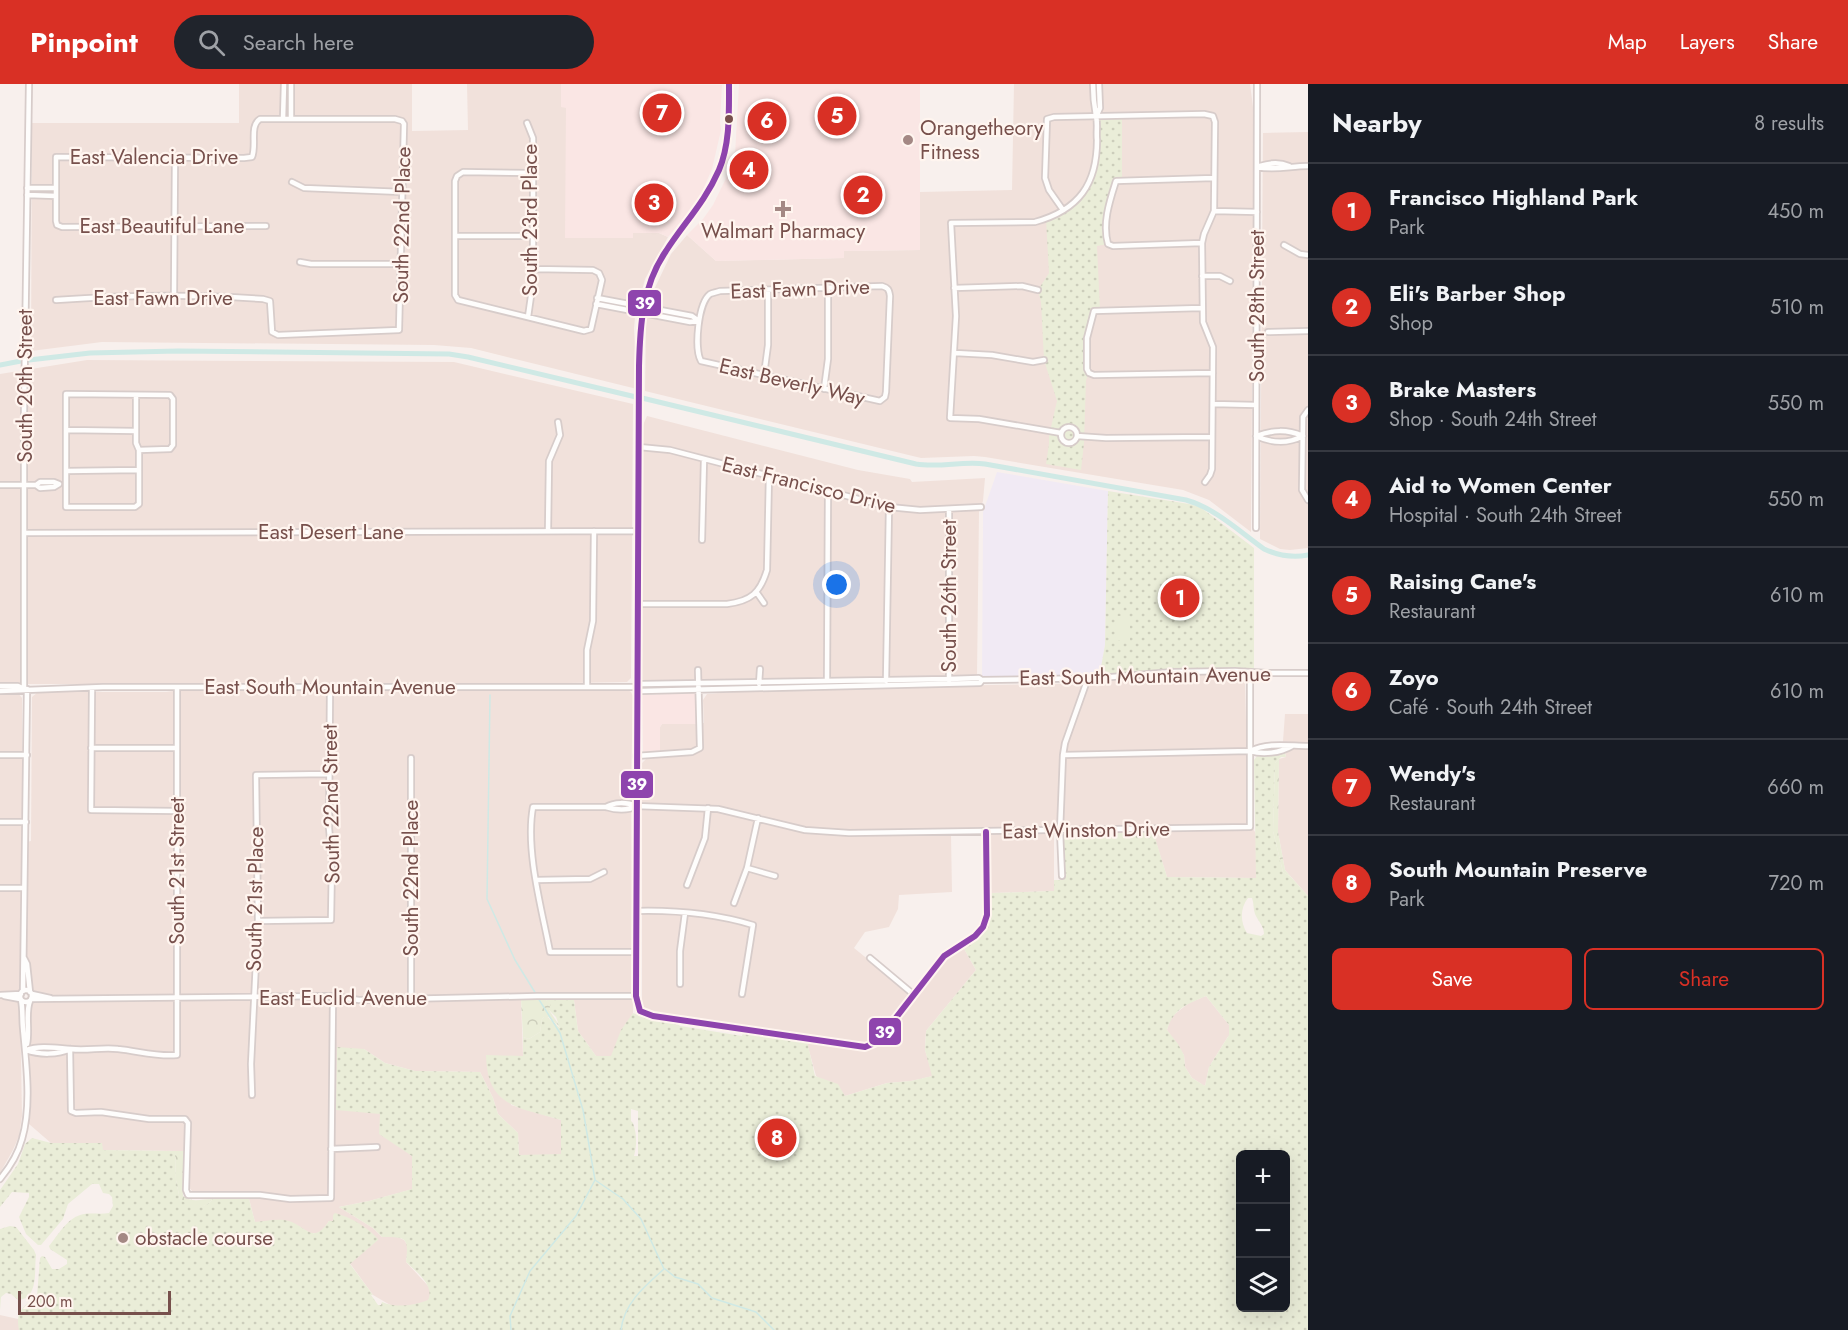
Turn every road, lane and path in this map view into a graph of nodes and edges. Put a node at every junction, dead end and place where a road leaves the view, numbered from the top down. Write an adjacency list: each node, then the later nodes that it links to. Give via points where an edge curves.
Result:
1 (29, 84): 19 (street, South 20th Street)
2 (284, 84): 9 (street)
3 (291, 84): 10 (street)
4 (729, 84): 46 (street, via 727,136 719,169 707,195 661,258)
5 (1093, 84): 8 (street)
6 (1099, 84): 8 (street, via 1100,108)
7 (1257, 84): 14 (street, South 28th Street)
8 (1096, 117): 17 (street, via 1213,116); 24 (street, via 1097,158 1093,175 1082,194); 24 (street, via 1047,119 1045,178)
9 (283, 119): 10 (street, East Valencia Drive); 13 (street, East Valencia Drive, via 256,121 252,157)
10 (291, 119): 11 (street, East Valencia Drive)
11 (402, 121): 21 (street, South 22nd Place)
12 (527, 123): 16 (street, South 23rd Place, via 532,138)
13 (175, 158): 20 (street, East Valencia Drive, via 56,157); 27 (street)
14 (1257, 166): 15 (street); 26 (street, South 28th Street)
15 (1308, 166)
16 (533, 173): 29 (street, via 463,172 457,176); 30 (street, South 23rd Place)
17 (1214, 178): 25 (street); 31 (street, via 1116,181 1106,216 1108,243 1113,246)
18 (292, 182): 21 (street, via 304,188)
19 (27, 188): 20 (street); 22 (street, South 20th Street)
20 (56, 188): 23 (street)
21 (402, 192): 35 (street, South 22nd Place)
22 (27, 195): 23 (street); 83 (street, South 20th Street)
23 (56, 196): 27 (street, East Beautiful Lane, via 56,221 62,227)
24 (1063, 210): 40 (street, via 1035,222 951,223)
25 (1214, 211): 26 (street); 31 (street)
26 (1257, 212): 62 (street, South 28th Street)
27 (175, 226): 28 (street, East Beautiful Lane); 43 (street)
28 (266, 226)
29 (455, 236): 30 (street); 49 (street, via 458,300)
30 (533, 236): 36 (street, South 23rd Place)
31 (1202, 243): 37 (street)
32 (1284, 245): 33 (street)
33 (1308, 255)
34 (300, 262): 35 (street)
35 (401, 264): 52 (street, South 22nd Place, via 399,330 302,335)
36 (533, 269): 45 (street, via 599,273 602,280); 49 (street, South 23rd Place)
37 (1202, 276): 38 (street, via 1220,276); 47 (street)
38 (1230, 281)
39 (828, 288): 41 (street, East Fawn Drive); 58 (street); 60 (street, East Fawn Drive, via 888,288 887,381)
40 (954, 288): 42 (street, via 1022,286); 54 (street)
41 (768, 290): 50 (street, East Fawn Drive, via 712,293); 57 (street)
42 (1038, 290)
43 (174, 295): 44 (street, East Fawn Drive); 52 (street, East Fawn Drive, via 270,301)
44 (56, 300)
45 (596, 301): 46 (street); 48 (street); 49 (street, via 591,329 584,331)
46 (643, 307): 48 (street); 50 (street, via 692,316)
47 (1201, 308): 56 (street, via 1213,347); 56 (street, via 1094,311 1086,338 1087,369 1094,375)
48 (642, 313): 50 (street); 74 (street)
49 (528, 317)
50 (699, 321): 57 (street, East Beverly Way, via 697,343 701,361)
51 (1308, 331): 53 (street)
52 (272, 332)
53 (1269, 332)
54 (955, 354): 55 (street); 68 (street, via 950,418)
55 (1044, 360)
56 (1213, 373): 61 (street)
57 (764, 375): 58 (street, East Beverly Way)
58 (824, 389): 60 (street, East Beverly Way, via 875,401)
59 (136, 395): 65 (street, via 66,394); 67 (street); 75 (street, via 170,395 173,399 173,445 170,449)
60 (883, 399)
61 (1213, 404): 62 (street); 72 (street)
62 (1256, 405): 70 (street, South 28th Street)
63 (1307, 410): 71 (street)
64 (558, 422): 90 (street, via 560,435 549,461)
65 (66, 430): 67 (street); 78 (street)
66 (1279, 430): 70 (street); 71 (street); 73 (street)
67 (136, 431): 75 (street)
68 (1061, 433): 69 (street, via 1071,427); 69 (street, via 1067,442)
69 (1077, 436): 72 (street)
70 (1256, 436): 73 (street); 89 (street, South 28th Street)
71 (1303, 436): 73 (street); 85 (street, via 1302,490)
72 (1212, 437): 80 (street, via 1212,469)
73 (1279, 441)
74 (639, 447): 76 (street, East Francisco Drive, via 662,448); 92 (street)
75 (139, 450): 77 (street)
76 (704, 459): 79 (street, East Francisco Drive); 94 (street)
77 (139, 470): 78 (street); 81 (street, via 139,504 135,507 66,507)
78 (66, 471): 81 (street)
79 (769, 475): 84 (street, East Francisco Drive); 95 (street, via 767,570)
80 (1205, 482)
81 (62, 484): 83 (street, via 40,488)
82 (0, 485): 83 (street)
83 (24, 485): 93 (street, South 20th Street)
84 (828, 490): 86 (street, East Francisco Drive); 106 (street)
85 (1307, 500)
86 (889, 507): 88 (street, East Francisco Drive); 104 (street)
87 (981, 507): 88 (street, East Francisco Drive)
88 (949, 509): 103 (street, South 26th Street)
89 (1256, 528)
90 (548, 531): 91 (street, East Desert Lane); 93 (street, East Desert Lane)
91 (594, 531): 92 (street, East Desert Lane); 110 (street, via 593,621)
92 (638, 531): 97 (street)
93 (24, 533): 113 (street, South 20th Street)
94 (702, 540)
95 (756, 593): 96 (street); 97 (street, via 742,602 727,604)
96 (764, 603)
97 (637, 604): 111 (street)
98 (759, 669): 107 (street)
99 (698, 670): 105 (street)
100 (1250, 672): 101 (street, East South Mountain Avenue); 102 (street, East South Mountain Avenue, via 1166,672); 120 (street)
101 (1308, 673)
102 (1088, 678): 103 (street, East South Mountain Avenue); 122 (street)
103 (949, 681): 104 (street, East South Mountain Avenue)
104 (886, 682): 106 (street, East South Mountain Avenue)
105 (699, 683): 107 (street, East South Mountain Avenue); 111 (street, East South Mountain Avenue); 115 (street)
106 (827, 684): 107 (street, East South Mountain Avenue)
107 (759, 685): 115 (street, East South Mountain Avenue)
108 (0, 686): 113 (street, East South Mountain Avenue)
109 (177, 687): 112 (street, East South Mountain Avenue); 114 (street, East South Mountain Avenue); 119 (street, South 21st Street)
110 (586, 687): 111 (street, East South Mountain Avenue); 112 (street, East South Mountain Avenue)
111 (636, 687): 115 (street, East South Mountain Avenue, via 641,691); 124 (street)
112 (330, 688): 126 (street, South 22nd Street)
113 (26, 689): 114 (street, East South Mountain Avenue); 116 (street, East South Mountain Avenue); 123 (street, South 20th Street)
114 (92, 689): 118 (street)
115 (699, 689): 124 (street, via 700,748)
116 (0, 691)
117 (1308, 746): 120 (street, via 1285,750 1258,747)
118 (92, 748): 119 (street); 129 (street, via 91,810)
119 (177, 748): 129 (street, South 21st Street)
120 (1250, 751): 122 (street); 133 (street, East Winston Drive, via 1250,826)
121 (0, 755): 123 (street)
122 (1063, 755): 133 (street)
123 (27, 756): 132 (street, South 20th Street)
124 (636, 756): 127 (street)
125 (411, 758): 160 (street, South 22nd Place)
126 (329, 774): 146 (street, South 21st Place, via 256,775); 146 (street, South 22nd Street, via 331,920)
127 (636, 806): 128 (street, East Winston Drive); 139 (street, East Winston Drive, via 533,807); 144 (street)
128 (708, 808): 130 (street, East Winston Drive); 140 (street, via 705,838)
129 (177, 811): 159 (street, South 21st Street)
130 (758, 818): 134 (street, East Winston Drive, via 805,830 849,833); 135 (street)
131 (0, 822): 132 (street)
132 (26, 822): 142 (street, South 20th Street)
133 (1060, 831): 134 (street, East Winston Drive); 138 (street)
134 (986, 832): 152 (street, via 987,915 983,927 945,956)
135 (747, 868): 137 (street); 143 (street)
136 (604, 872): 139 (street, via 590,879)
137 (775, 876)
138 (1062, 876)
139 (536, 880): 147 (street, via 550,952)
140 (687, 885)
141 (0, 888): 142 (street)
142 (24, 888): 148 (street, South 20th Street)
143 (734, 903)
144 (636, 911): 145 (street); 147 (street)
145 (685, 913): 150 (street); 151 (street, via 753,925)
146 (258, 921): 158 (street, South 21st Place)
147 (636, 952): 157 (street)
148 (24, 958): 154 (street, South 20th Street); 155 (street, South 20th Street)
149 (870, 958): 152 (street)
150 (680, 984)
151 (742, 994)
152 (913, 994): 157 (street, via 877,1042 864,1047 653,1016 640,1011)
153 (1, 995): 154 (street)
154 (21, 996): 155 (street); 155 (street, via 25,1002); 162 (street, South 20th Street)
155 (31, 996): 159 (street, East Euclid Avenue); 162 (street, South 20th Street)
156 (333, 996): 158 (street, East Euclid Avenue); 160 (street, East Euclid Avenue, via 359,1000); 165 (street)
157 (636, 996): 160 (street, East Euclid Avenue)
158 (254, 997): 159 (street, East Euclid Avenue); 163 (street, South 21st Place)
159 (177, 998): 161 (street, South 21st Street, via 177,1055)
160 (411, 998)
161 (70, 1049): 162 (street); 165 (street, via 71,1111 185,1119 188,1195 331,1198)
162 (26, 1050): 166 (street, South 20th Street, via 24,1127 20,1145)
163 (252, 1095)
164 (377, 1147): 165 (street)
165 (331, 1149)
166 (0, 1179)

